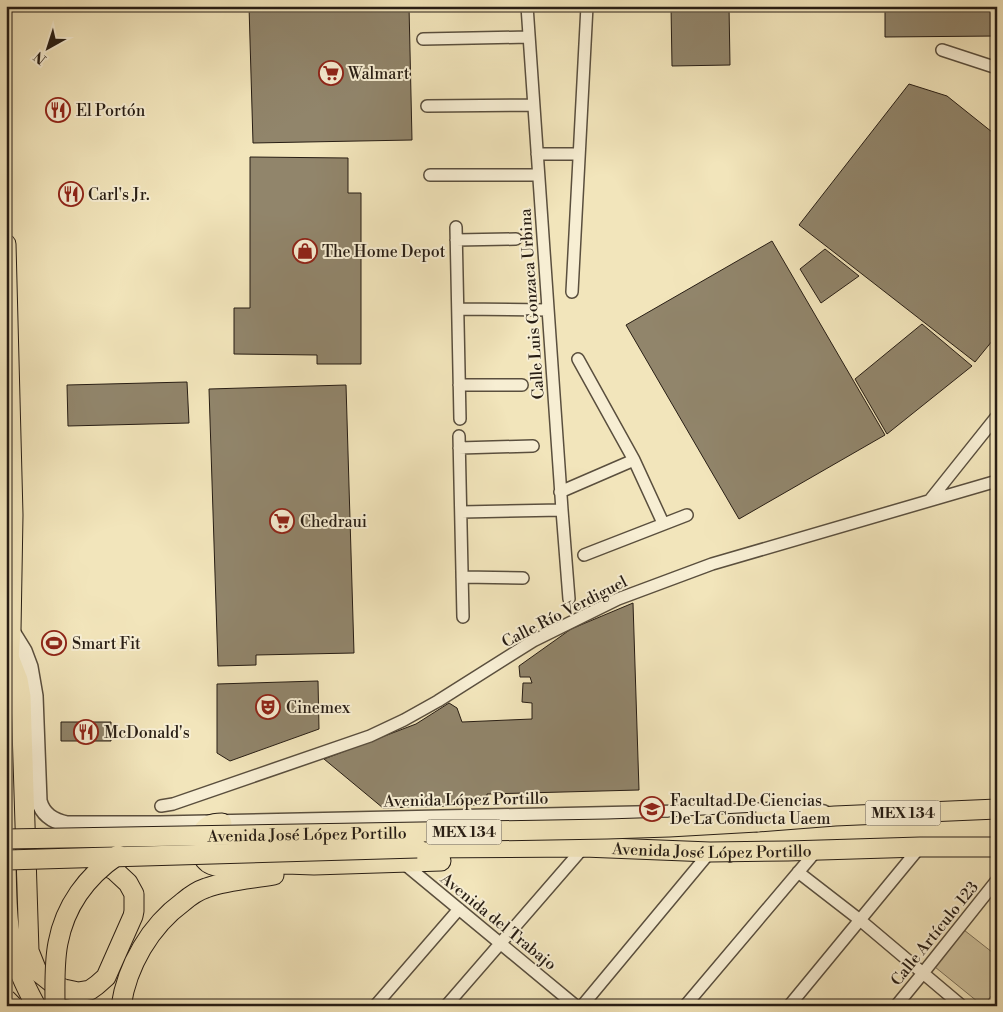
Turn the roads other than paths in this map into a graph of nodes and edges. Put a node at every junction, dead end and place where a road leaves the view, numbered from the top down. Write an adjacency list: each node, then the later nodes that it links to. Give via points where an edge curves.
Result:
1 (527, 6): 3 (street, Calle Luis Gonzaca Urbina)
2 (587, 6): 10 (street)
3 (529, 37): 4 (street); 8 (street, Calle Luis Gonzaca Urbina)
4 (423, 39)
5 (942, 50): 6 (street)
6 (997, 68)
7 (427, 106): 8 (street)
8 (533, 106): 9 (street, Calle Luis Gonzaca Urbina)
9 (537, 154): 10 (street); 12 (street, Calle Luis Gonzaca Urbina)
10 (579, 154): 17 (street)
11 (430, 174): 12 (street)
12 (538, 175): 19 (street, Calle Luis Gonzaca Urbina)
13 (456, 227): 15 (street)
14 (516, 239): 15 (street)
15 (456, 240): 18 (street)
16 (6, 244): 39 (main road, via 13,515)
17 (572, 292)
18 (458, 309): 19 (street); 22 (street)
19 (548, 310): 28 (street, Calle Luis Gonzaca Urbina)
20 (578, 359): 26 (street)
21 (522, 385): 22 (street)
22 (459, 386): 24 (street)
23 (997, 416): 29 (street)
24 (460, 419)
25 (533, 446): 31 (street, via 459,442)
26 (634, 460): 28 (street); 33 (street)
27 (997, 482): 29 (street, Calle Río Verdiguel)
28 (560, 492): 30 (street, Calle Luis Gonzaca Urbina)
29 (930, 500): 42 (street, Calle Río Verdiguel, via 712,564 618,599 533,641 438,701 370,736)
30 (562, 510): 31 (street); 37 (street, Calle Luis Gonzaca Urbina)
31 (461, 512): 35 (street)
32 (687, 515): 33 (street)
33 (663, 524): 34 (street)
34 (584, 555)
35 (462, 577): 36 (street); 38 (street)
36 (523, 578)
37 (569, 599)
38 (464, 618)
39 (12, 630): 40 (main road); 45 (street, Avenida López Portillo, via 24,651 34,681 38,796 49,817 67,824)
40 (9, 657): 41 (main road); 54 (main road, bridge, via 21,697 29,951 42,975 56,986 78,992 90,990 109,972 134,911 134,894 128,883 114,870)
41 (6, 702)
42 (161, 806)
43 (997, 810): 44 (main road, Avenida José López Portillo / MEX 134)
44 (835, 816): 45 (street, Avenida López Portillo, via 807,809); 46 (main road, Avenida José López Portillo / MEX 134, bridge, via 669,827)
45 (222, 823): 57 (main road, via 211,824 201,835 201,852 212,865)
46 (171, 836): 47 (main road, Avenida José López Portillo / MEX 134, bridge); 68 (main road, bridge, via 120,853 94,873 73,900 57,944)
47 (6, 838)
48 (920, 847): 49 (main road, Avenida José López Portillo / MEX 134); 52 (main road, Avenida José López Portillo / MEX 134); 61 (street)
49 (997, 847)
50 (562, 848): 51 (main road, Avenida José López Portillo / MEX 134); 54 (main road, Avenida José López Portillo / MEX 134, bridge, via 417,848); 56 (main road, via 528,858)
51 (584, 848): 53 (main road, Avenida José López Portillo / MEX 134); 62 (street)
52 (816, 850): 53 (main road, Avenida José López Portillo / MEX 134); 58 (street)
53 (710, 852): 73 (street)
54 (86, 858): 55 (main road, Avenida José López Portillo / MEX 134, bridge)
55 (6, 861): 67 (main road, via 8,923 13,952)
56 (401, 861): 57 (main road); 60 (street, Avenida del Trabajo)
57 (314, 865): 69 (main road, via 287,873 218,884 193,894 153,931 132,968)
58 (798, 872): 61 (street); 74 (street)
59 (997, 880): 63 (street, Calle Artículo 123)
60 (458, 910): 62 (street, Avenida del Trabajo); 70 (street)
61 (860, 920): 63 (street); 75 (street)
62 (500, 944): 71 (street); 72 (street, Avenida del Trabajo)
63 (923, 974): 76 (street, Calle Artículo 123); 77 (street)
64 (6, 991): 66 (main road)
65 (6, 999): 66 (main road, bridge)
66 (12, 1006)
67 (36, 1006)
68 (55, 1006)
69 (121, 1006)
70 (375, 1006)
71 (446, 1006)
72 (576, 1006)
73 (582, 1006)
74 (685, 1006)
75 (789, 1006)
76 (896, 1006)
77 (962, 1006)

